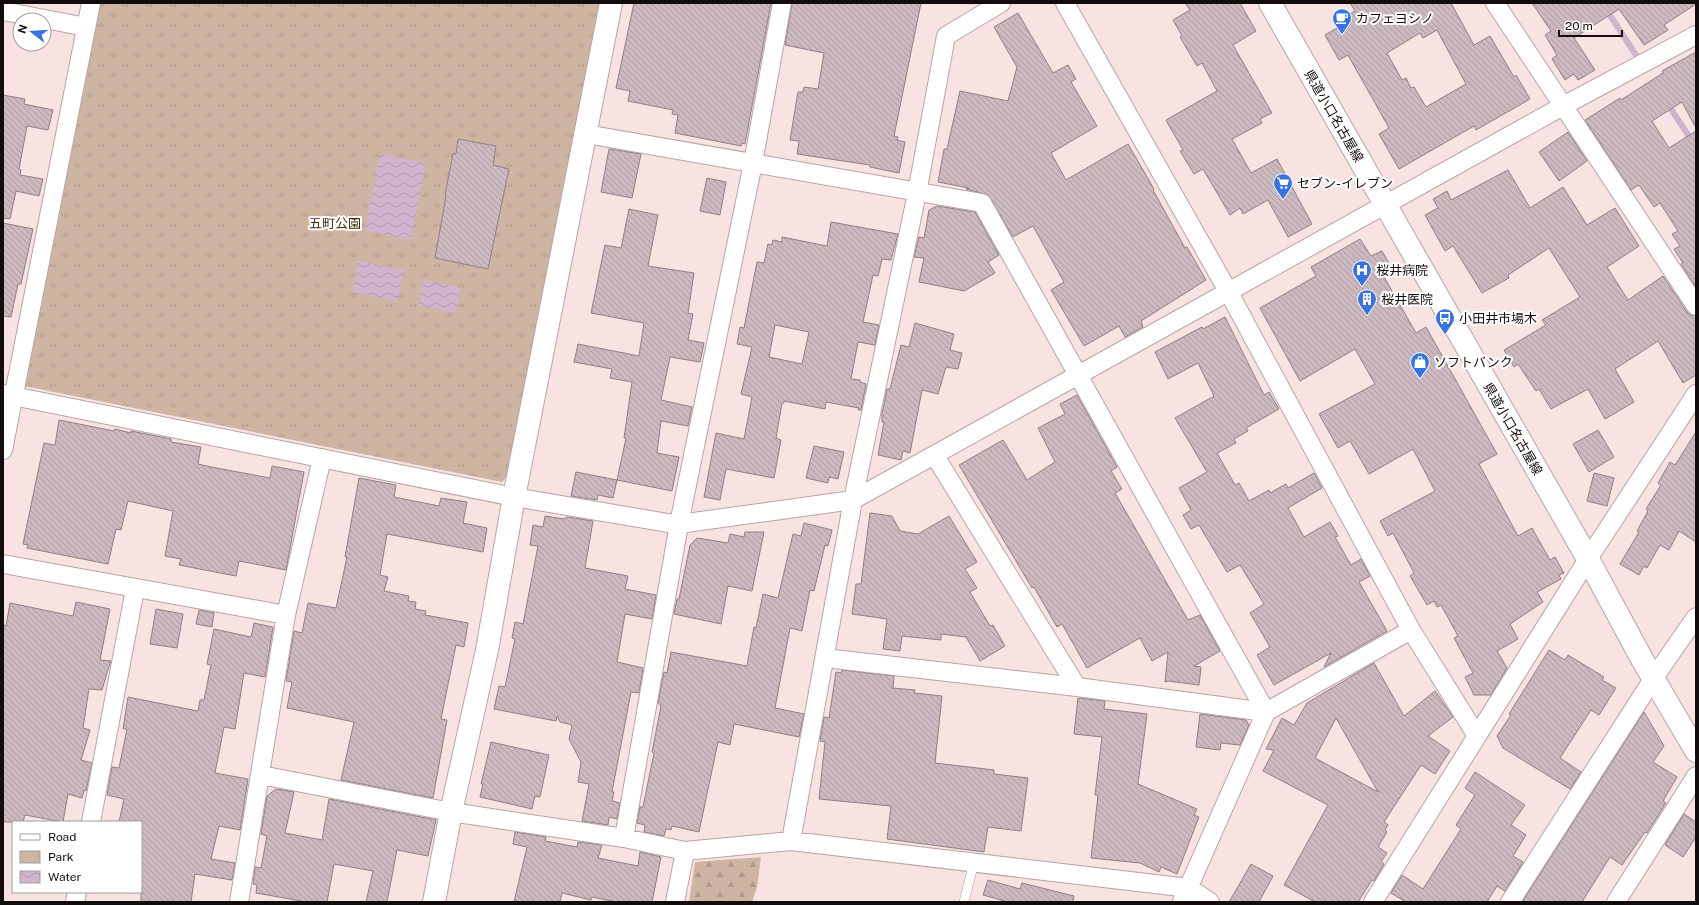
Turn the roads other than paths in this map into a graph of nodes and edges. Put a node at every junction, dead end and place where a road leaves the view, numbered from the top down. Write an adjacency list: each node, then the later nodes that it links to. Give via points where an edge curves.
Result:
1 (91, 3): 9 (street)
2 (611, 3): 12 (street)
3 (782, 3): 13 (street)
4 (1001, 3): 14 (street, via 946,36)
5 (1066, 3): 16 (street)
6 (1270, 3): 15 (street, 県道小口名古屋線)
7 (1495, 3): 11 (street)
8 (3, 11): 9 (street)
9 (86, 27): 20 (street)
10 (1696, 35): 11 (street)
11 (1563, 106): 15 (street); 17 (street)
12 (586, 134): 13 (street); 24 (street)
13 (753, 163): 14 (street); 26 (street)
14 (917, 193): 18 (street, via 982,203); 25 (street)
15 (1386, 206): 16 (street); 27 (street, 県道小口名古屋線)
16 (1228, 291): 18 (street); 32 (street)
17 (1696, 306)
18 (1078, 375): 22 (street); 36 (street)
19 (1696, 394): 27 (street)
20 (8, 395): 21 (street); 23 (street)
21 (3, 450)
22 (935, 456): 25 (street); 35 (street)
23 (322, 458): 24 (street); 30 (street)
24 (514, 497): 26 (street); 41 (street, via 487,650)
25 (853, 500): 26 (street); 33 (street)
26 (679, 524): 43 (street)
27 (1588, 559): 34 (street, 県道小口名古屋線); 37 (street)
28 (3, 564): 29 (street)
29 (135, 588): 30 (street); 42 (street)
30 (286, 614): 39 (street)
31 (1696, 617): 34 (street)
32 (1411, 630): 36 (street); 37 (street)
33 (825, 658): 35 (street); 44 (street)
34 (1653, 679): 38 (street, 県道小口名古屋線); 54 (street)
35 (1077, 687): 36 (street)
36 (1266, 712): 47 (street)
37 (1477, 736): 53 (street)
38 (1696, 751)
39 (261, 774): 41 (street); 48 (street)
40 (1696, 776): 55 (street)
41 (451, 812): 43 (street); 49 (street)
42 (91, 821)
43 (624, 838): 45 (street)
44 (791, 841): 45 (street); 46 (street)
45 (685, 851): 50 (street)
46 (974, 862): 47 (street); 51 (lane)
47 (1185, 895): 52 (street)
48 (240, 902)
49 (434, 902)
50 (675, 902)
51 (964, 902)
52 (1210, 902)
53 (1373, 902)
54 (1510, 902)
55 (1616, 902)

